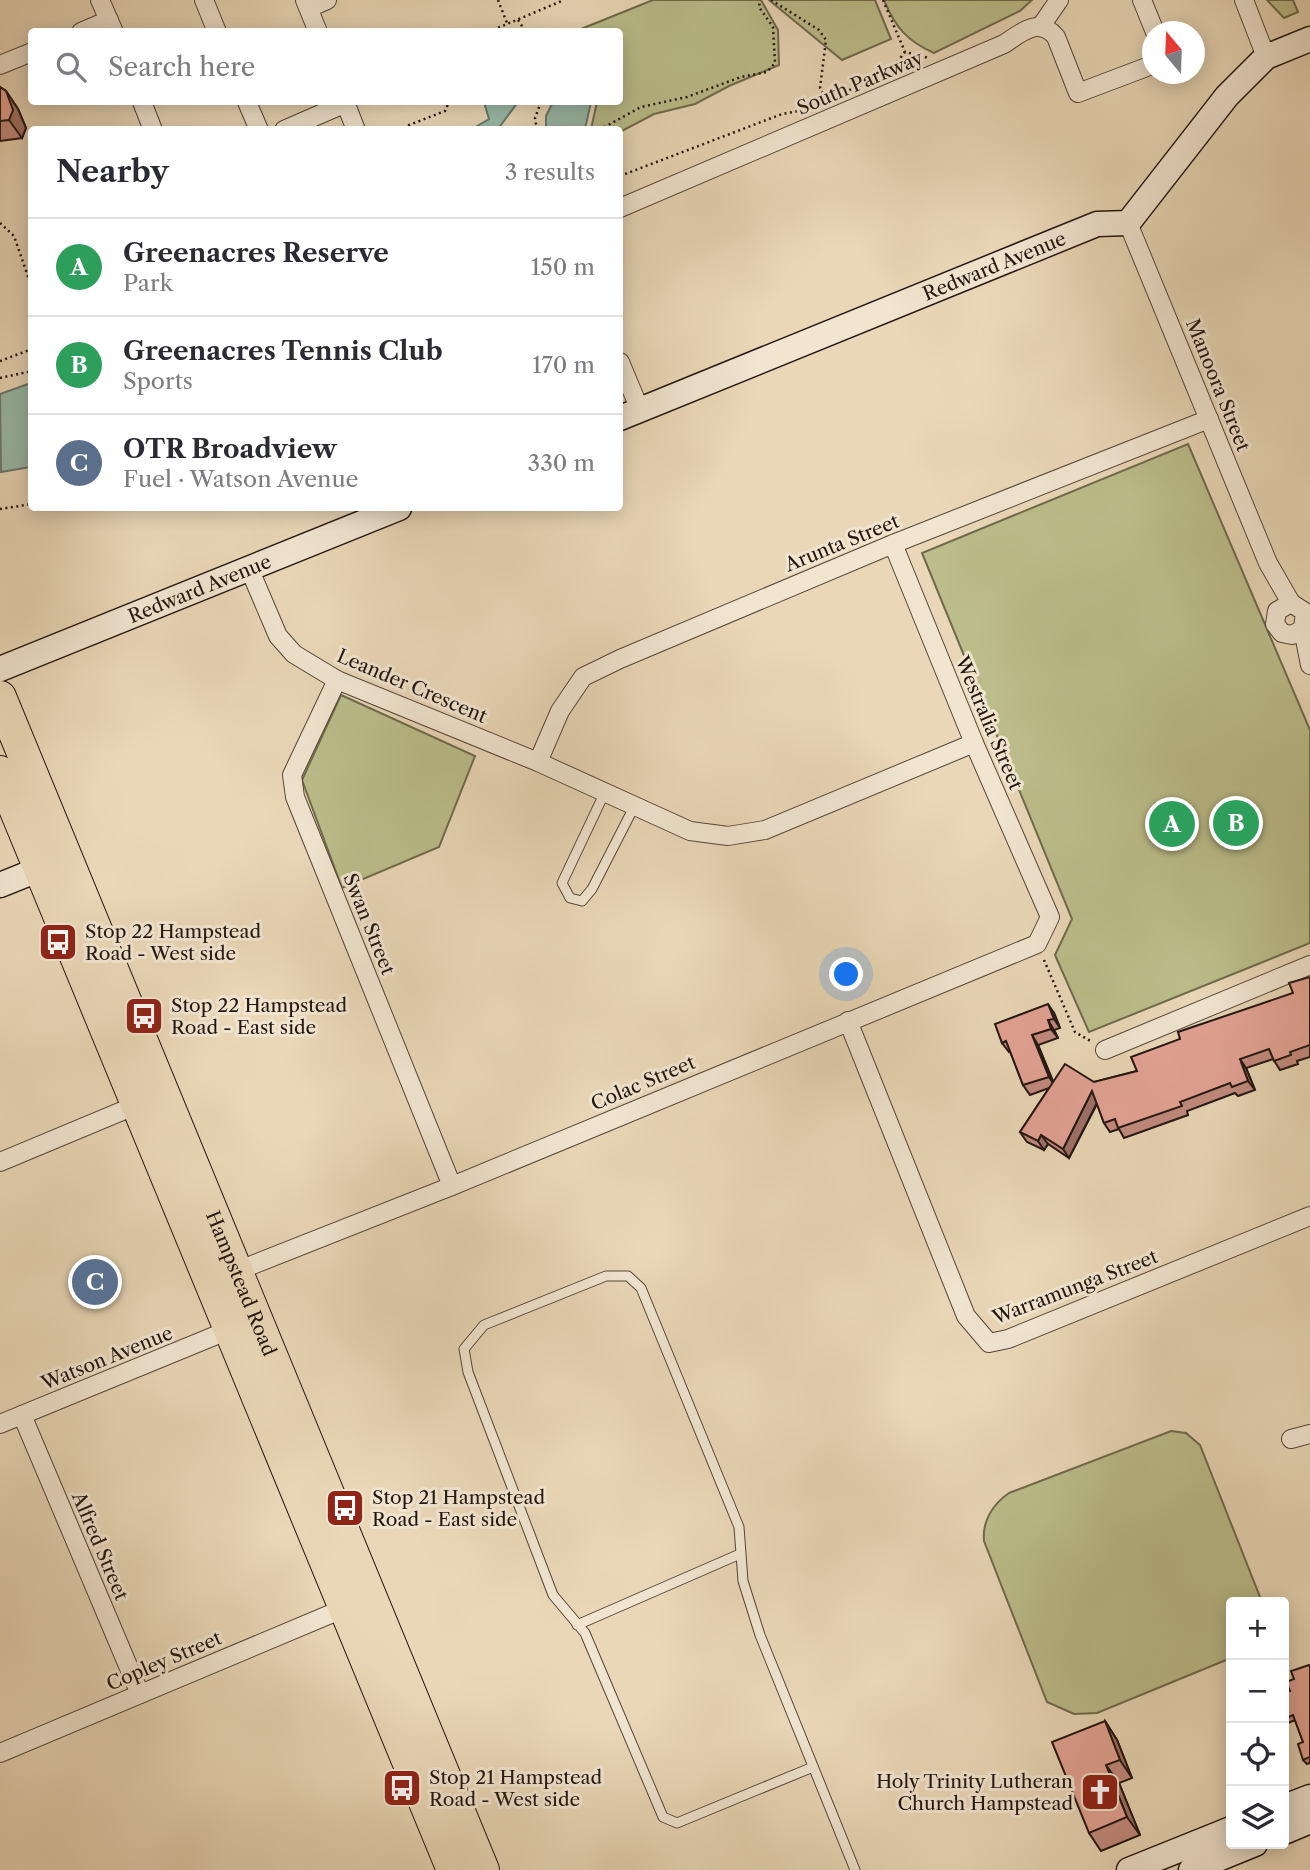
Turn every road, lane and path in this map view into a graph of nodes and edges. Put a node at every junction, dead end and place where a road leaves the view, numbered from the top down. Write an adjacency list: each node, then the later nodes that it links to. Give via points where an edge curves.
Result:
1 (100, 0): 16 (street)
2 (204, 0): 18 (street)
3 (327, 0): 12 (street)
4 (498, 0): 15 (path)
5 (564, 0): 13 (path)
6 (760, 0): 44 (path, via 773,27 775,63 767,72 641,107)
7 (771, 0): 29 (path, via 819,30 826,40 820,88)
8 (883, 0): 23 (path)
9 (1059, 0): 17 (street)
10 (1142, 0): 14 (street)
11 (1244, 0): 25 (street)
12 (307, 4): 19 (street)
13 (517, 19): 15 (path); 21 (path)
14 (1151, 21)
15 (507, 23): 20 (path)
16 (112, 26)
17 (1041, 26): 27 (street, via 1056,37 1078,93); 28 (street, South Parkway)
18 (215, 28)
19 (316, 28)
20 (496, 28)
21 (523, 28)
22 (1310, 39): 25 (street)
23 (905, 52): 28 (path, via 935,59); 29 (path, via 888,74)
24 (28, 54): 26 (street)
25 (1266, 57): 48 (street, via 1227,96)
26 (0, 65)
27 (1142, 69)
28 (940, 71): 46 (street, South Parkway)
29 (827, 100): 36 (path)
30 (143, 105): 38 (street)
31 (248, 105): 39 (street)
32 (338, 105): 40 (street)
33 (346, 105): 41 (street)
34 (448, 105): 42 (path, via 445,111)
35 (540, 105): 43 (path)
36 (817, 105)
37 (807, 110): 45 (path, via 782,114)
38 (151, 126)
39 (257, 126)
40 (293, 126)
41 (354, 126)
42 (408, 126)
43 (536, 126)
44 (606, 126)
45 (623, 175)
46 (623, 207)
47 (0, 223): 49 (path, via 14,236)
48 (1128, 223): 55 (street, Redward Avenue, via 1097,223); 56 (street, Manoora Street)
49 (28, 276)
50 (28, 350): 51 (path)
51 (0, 361)
52 (28, 372): 53 (path)
53 (0, 378)
54 (623, 378): 55 (street)
55 (630, 414)
56 (1209, 419): 60 (street, Arunta Street); 62 (street, Manoora Street, via 1268,563)
57 (28, 505): 58 (path)
58 (0, 509)
59 (392, 511): 61 (street, Redward Avenue)
60 (893, 544): 68 (street, Westralia Street); 69 (street, Arunta Street, via 583,677 560,711)
61 (249, 568): 64 (street, Redward Avenue); 66 (street, Leander Crescent, via 278,636 294,654)
62 (1299, 616): 63 (street, Manoora Street); 65 (street, Manoora Street)
63 (1310, 665)
64 (0, 669)
65 (1310, 672)
66 (337, 680): 69 (street, Leander Crescent); 81 (street, Swan Street, via 292,775 295,797)
67 (0, 697): 73 (highway, Hampstead Road)
68 (974, 743): 72 (street, Leander Crescent, via 765,830 728,836 690,831); 75 (street, Westralia Street, via 1050,917)
69 (538, 762): 71 (street, Leander Crescent)
70 (0, 772): 73 (highway, Hampstead Road)
71 (605, 792): 72 (street, Leander Crescent); 72 (lane, via 562,883 570,898 582,901 592,889)
72 (635, 805)
73 (52, 863): 74 (street); 79 (highway, Hampstead Road)
74 (0, 885)
75 (1037, 944): 77 (street, Colac Street); 78 (path, via 1075,1032)
76 (1310, 965): 78 (street)
77 (848, 1021): 81 (street, Colac Street); 82 (street, Warramunga Street, via 966,1316 989,1343)
78 (1105, 1050)
79 (153, 1099): 80 (street); 83 (highway, Hampstead Road)
80 (0, 1162)
81 (452, 1186): 83 (street, Colac Street)
82 (1310, 1216)
83 (224, 1276): 84 (highway, Hampstead Road)
84 (243, 1324): 85 (street, Watson Avenue); 90 (highway, Hampstead Road)
85 (22, 1415): 86 (street, Watson Avenue); 92 (street, Alfred Street)
86 (0, 1424)
87 (1310, 1434): 88 (street)
88 (1291, 1439)
89 (740, 1554): 91 (lane); 91 (lane, via 739,1527 641,1288 628,1276 606,1276 484,1325 464,1349 468,1372 553,1595); 94 (lane, via 743,1581 760,1634)
90 (358, 1602): 92 (street, Copley Street); 101 (highway, Hampstead Road)
91 (577, 1625): 94 (lane, via 585,1633 663,1817 677,1823)
92 (140, 1694): 93 (street, Copley Street)
93 (0, 1753)
94 (813, 1767): 102 (lane)
95 (1310, 1797): 96 (street)
96 (1289, 1805)
97 (1310, 1821): 98 (street)
98 (1289, 1830)
99 (1226, 1831): 103 (street)
100 (1243, 1849): 104 (street)
101 (458, 1865)
102 (855, 1870)
103 (1129, 1870)
104 (1192, 1870)

